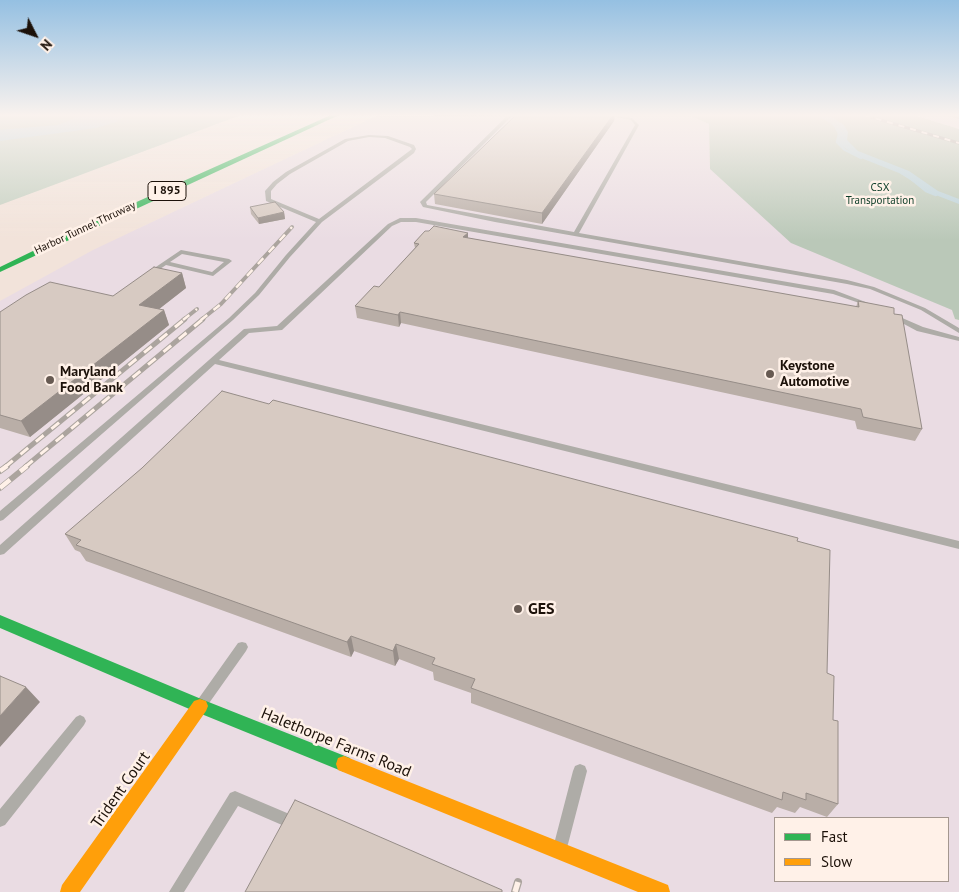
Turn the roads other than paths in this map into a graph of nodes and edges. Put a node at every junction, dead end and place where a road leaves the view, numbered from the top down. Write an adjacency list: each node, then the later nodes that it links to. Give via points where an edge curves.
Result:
1 (243, 157): 9 (main road, Harbor Tunnel Thruway / I 895)
2 (317, 157): 6 (lane, via 275,183 268,191 268,200)
3 (406, 157): 6 (lane)
4 (469, 157): 7 (lane, via 424,204)
5 (619, 157): 7 (lane)
6 (320, 221): 16 (lane, via 257,294 231,318)
7 (576, 234): 13 (lane, via 863,285 923,309)
8 (164, 263): 8 (lane, via 181,252 229,261 213,274); 10 (lane)
9 (0, 270)
10 (143, 278)
11 (881, 310): 15 (lane, via 834,292 416,220 400,220 390,225 279,328 247,331)
12 (889, 314): 14 (lane, via 920,329)
13 (959, 331)
14 (959, 339)
15 (212, 361): 17 (lane); 18 (lane)
16 (0, 516)
17 (959, 545)
18 (0, 550)
19 (0, 622): 21 (main road, Halethorpe Farms Road)
20 (242, 647): 21 (lane)
21 (200, 706): 26 (main road, Halethorpe Farms Road); 27 (main road, Trident Court)
22 (80, 721): 25 (lane)
23 (580, 771): 26 (lane)
24 (282, 818): 28 (lane, via 235,798)
25 (0, 820)
26 (559, 851): 29 (main road, Halethorpe Farms Road)
27 (69, 892)
28 (176, 892)
29 (661, 892)

